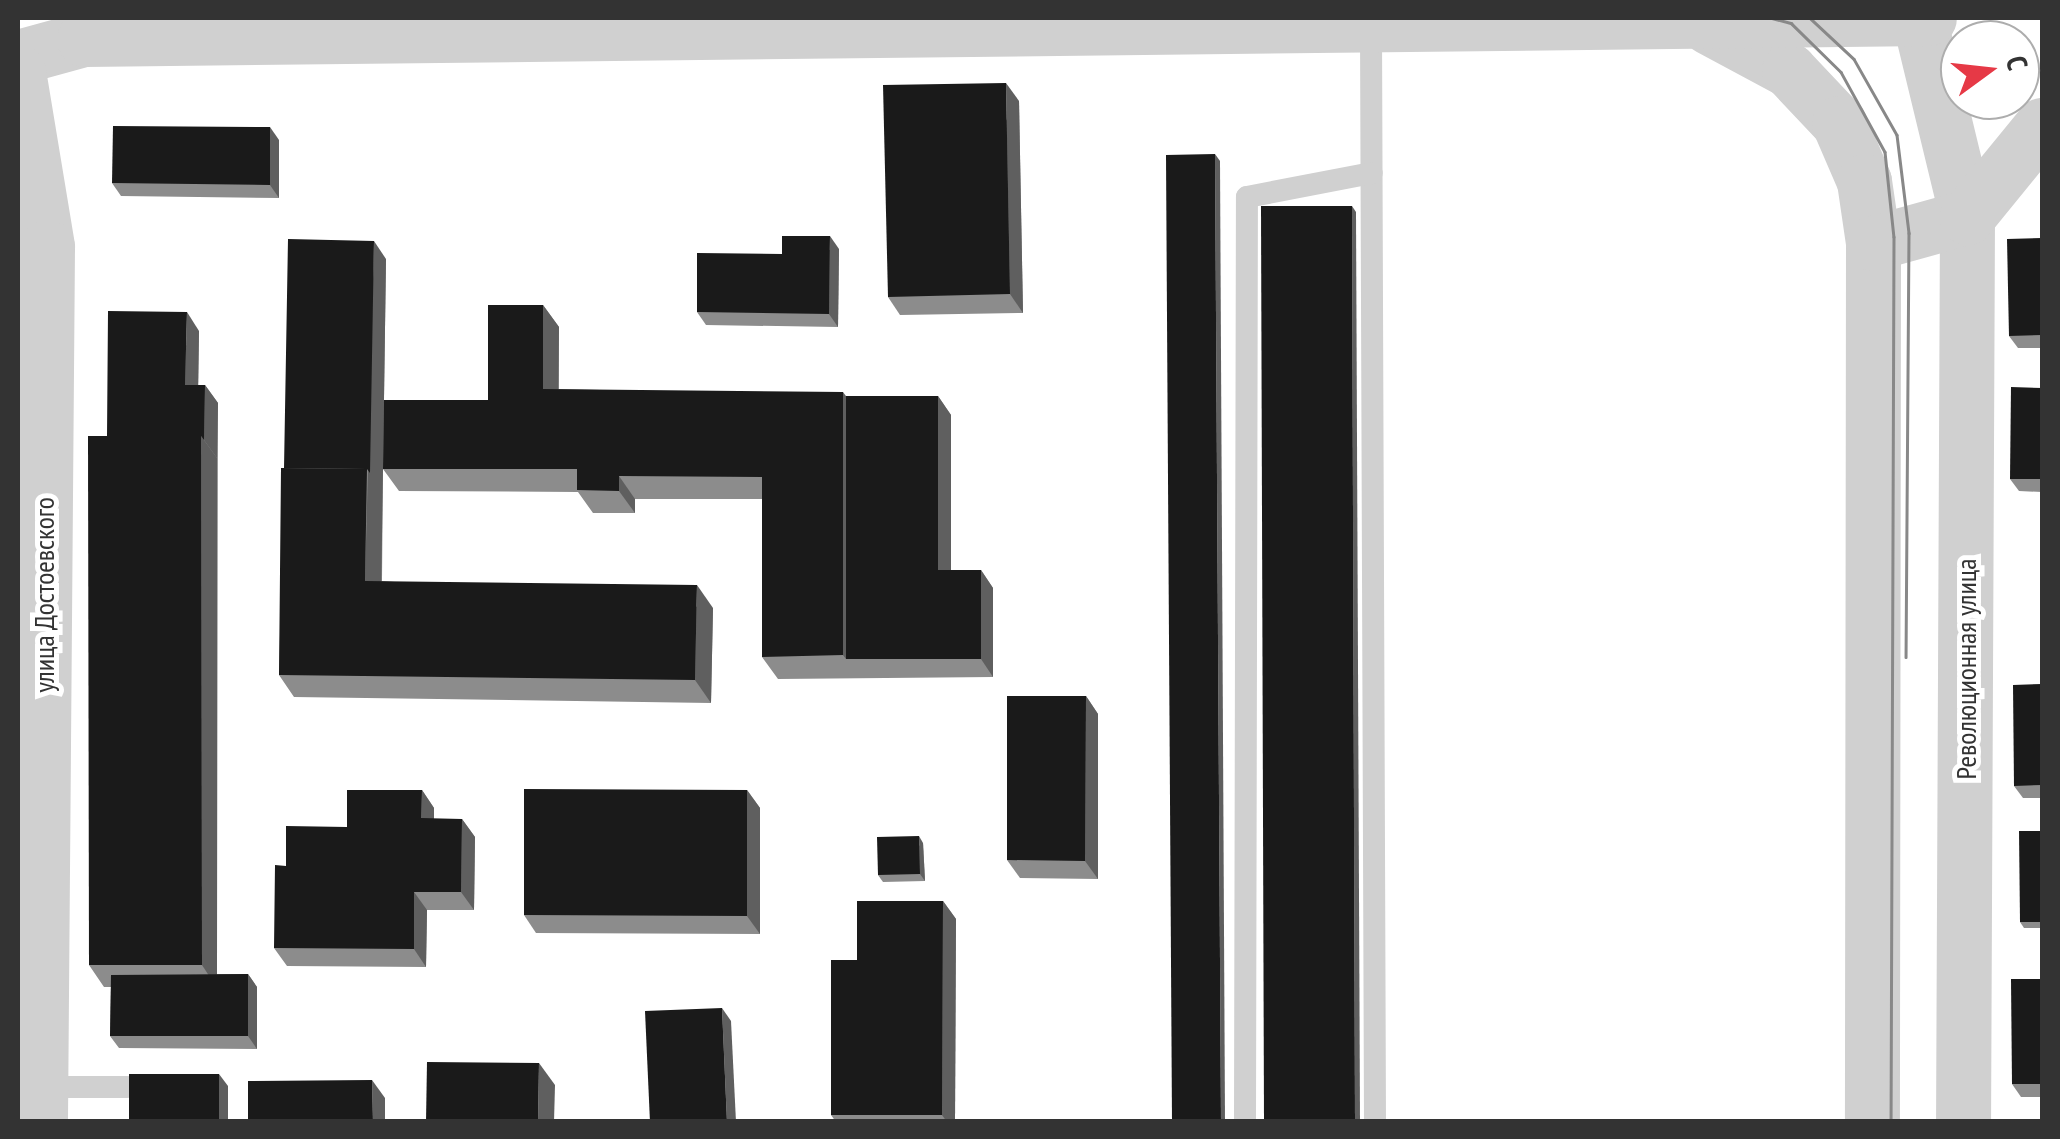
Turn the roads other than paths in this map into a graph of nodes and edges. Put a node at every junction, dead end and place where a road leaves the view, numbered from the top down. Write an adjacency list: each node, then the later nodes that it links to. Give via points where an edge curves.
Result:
1 (1923, 18): 2 (street); 8 (street, Революционная улица)
2 (1707, 26): 3 (street); 9 (street, via 1788,70 1839,123 1864,181)
3 (1371, 30): 4 (street, via 84,39); 7 (lane)
4 (18, 57)
5 (18, 71): 10 (street, улица Достоевского)
6 (2042, 124): 8 (street)
7 (1372, 172): 14 (lane, via 1247,197); 15 (lane)
8 (1967, 217): 9 (street); 17 (street, Революционная улица)
9 (1873, 243): 16 (street)
10 (32, 247): 11 (street, улица Достоевского)
11 (30, 901): 13 (street, улица Достоевского)
12 (127, 1088): 13 (lane)
13 (40, 1104)
14 (1245, 1122)
15 (1375, 1122)
16 (1872, 1122)
17 (1963, 1122)

